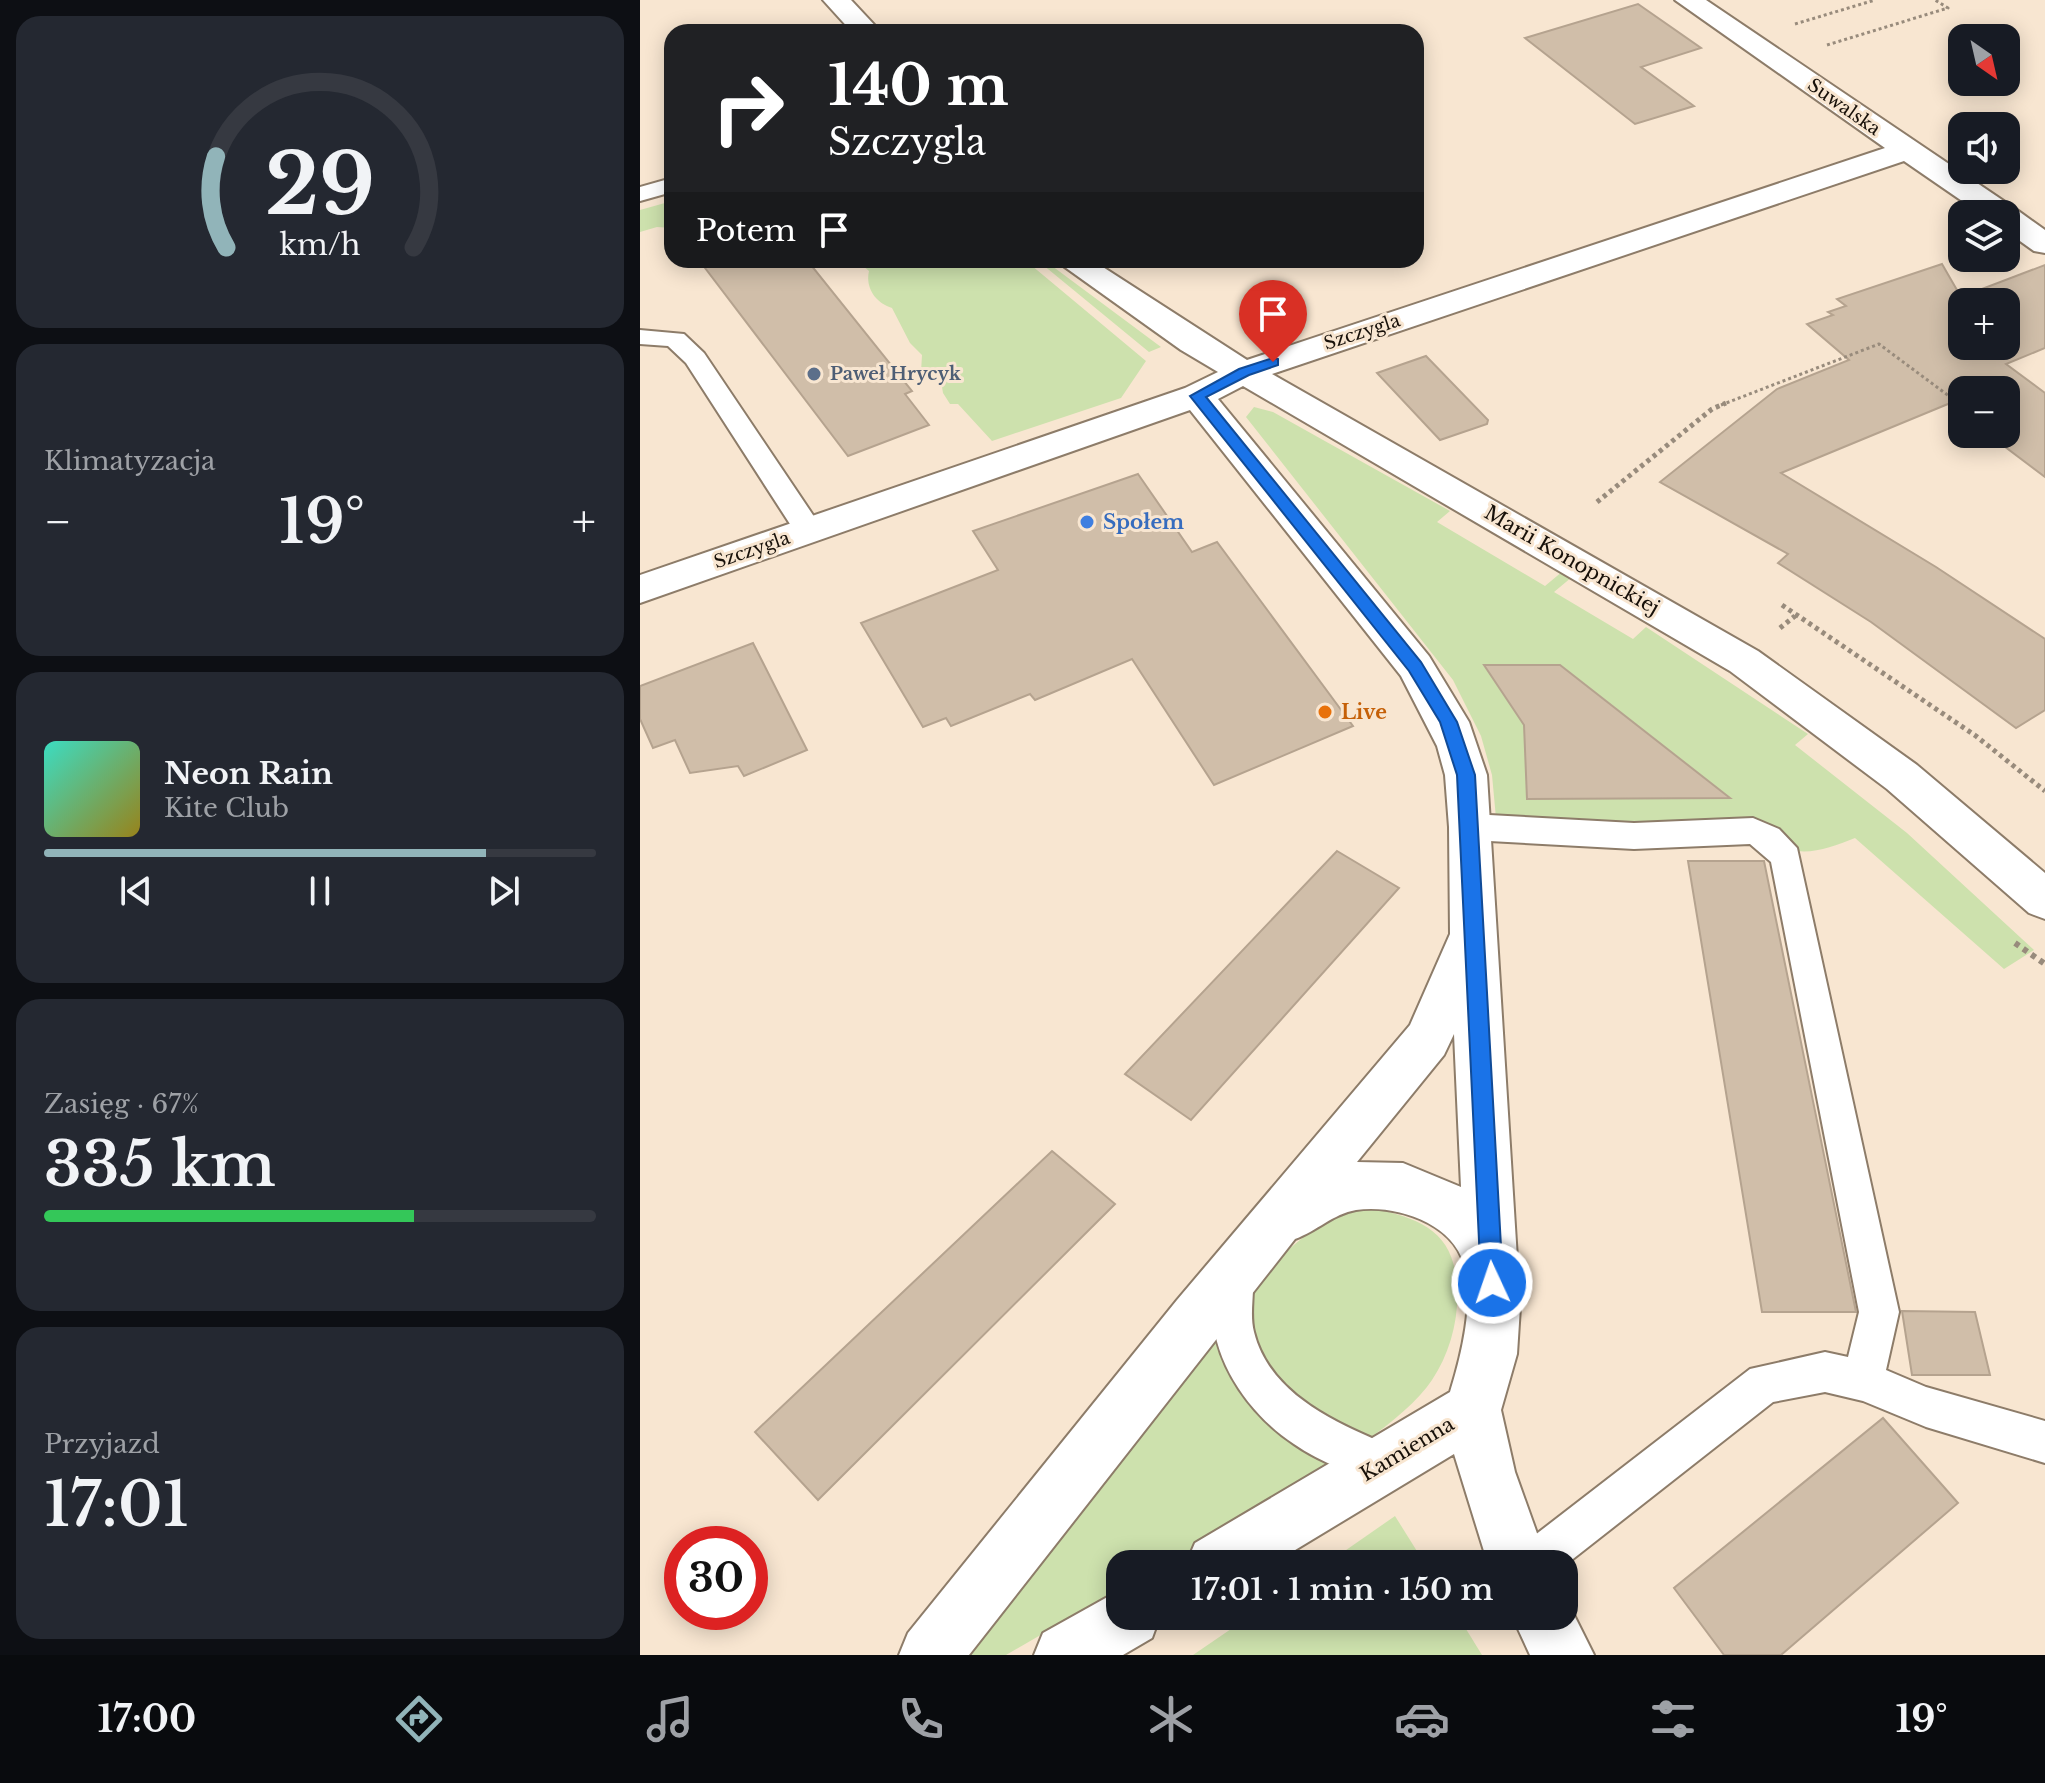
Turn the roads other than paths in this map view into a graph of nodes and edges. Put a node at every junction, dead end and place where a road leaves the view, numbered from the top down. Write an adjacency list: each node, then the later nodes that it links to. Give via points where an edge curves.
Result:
1 (1688, 0): 4 (street, Suwalska)
2 (843, 3): 3 (street)
3 (860, 24)
4 (1906, 151): 7 (street, Suwalska); 12 (street, Szczygla)
5 (664, 187): 6 (lane)
6 (640, 194)
7 (1980, 200)
8 (2020, 227): 9 (street)
9 (2045, 244)
10 (1082, 268): 12 (street, Marii Konopnickiej)
11 (640, 337): 14 (lane, via 675,339 695,358)
12 (1244, 372): 13 (street, Szczygla); 17 (street, Marii Konopnickiej, via 1744,661 1902,777)
13 (1197, 396): 14 (street, Szczygla); 16 (street, Kamienna, via 1371,608 1432,692 1458,746)
14 (809, 531): 15 (street, Szczygla)
15 (640, 589)
16 (1471, 827): 18 (street, Kamienna); 21 (lane, via 1634,836 1753,831 1780,848 1879,1312)
17 (2045, 900)
18 (1473, 929): 19 (street, via 1427,1040); 20 (street, Kamienna)
19 (1251, 1253): 20 (street, via 1311,1200 1372,1183 1414,1190 1450,1208 1468,1224); 24 (lane, via 1230,1295 1230,1325 1244,1357 1269,1396 1300,1425); 30 (street)
20 (1491, 1259): 22 (street, Kamienna, via 1489,1354)
21 (1863, 1381): 23 (lane, via 1926,1407); 27 (lane, via 1825,1372 1764,1383)
22 (1473, 1410): 24 (street, Kamienna); 26 (street, via 1486,1472)
23 (2045, 1442)
24 (1383, 1464): 25 (street, Kamienna)
25 (1239, 1550)
26 (1513, 1550)
27 (1550, 1550)
28 (1107, 1630): 31 (street)
29 (1550, 1630): 32 (street)
30 (930, 1655)
31 (1065, 1655)
32 (1563, 1655)

